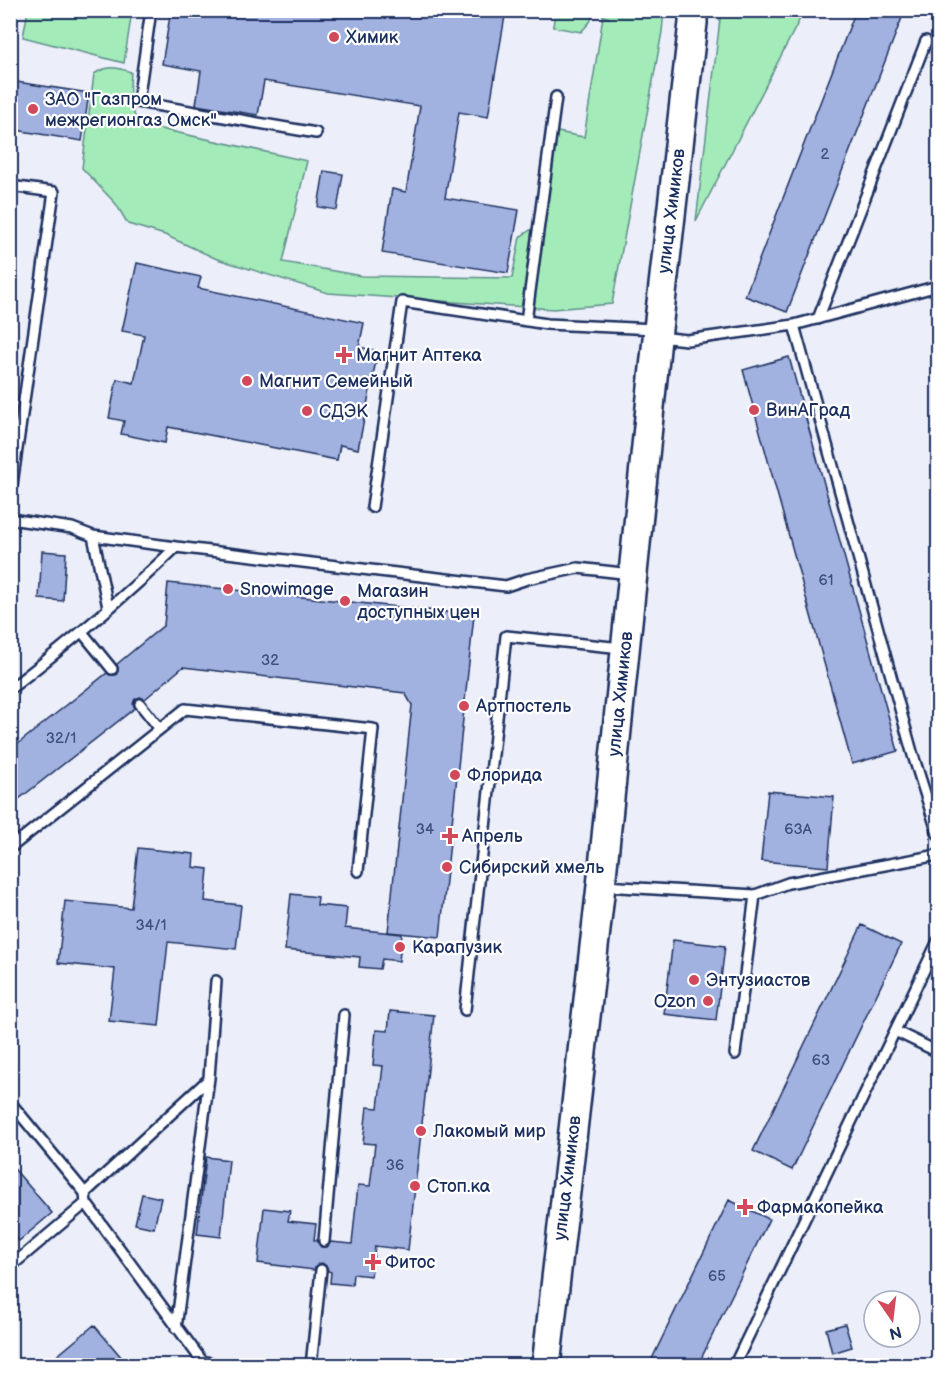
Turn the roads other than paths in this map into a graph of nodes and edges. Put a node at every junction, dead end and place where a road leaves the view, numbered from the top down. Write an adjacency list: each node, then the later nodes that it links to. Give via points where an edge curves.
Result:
1 (151, 10): 5 (lane, via 138,102)
2 (694, 15): 11 (main road, улица Химиков)
3 (926, 41): 8 (lane)
4 (556, 98): 9 (lane)
5 (316, 133)
6 (10, 186): 12 (lane, via 54,192)
7 (939, 286): 8 (lane)
8 (818, 319): 10 (lane)
9 (526, 321): 11 (lane); 13 (lane, via 402,302)
10 (794, 325): 11 (lane, via 687,340); 25 (lane, via 912,752)
11 (657, 333): 17 (main road, улица Химиков)
12 (10, 498)
13 (372, 507)
14 (10, 519): 15 (lane, via 72,528)
15 (93, 536): 16 (lane); 18 (lane)
16 (177, 547): 17 (lane, via 506,586 579,568); 18 (lane)
17 (633, 574): 20 (main road, улица Химиков)
18 (108, 607): 19 (lane)
19 (82, 632): 21 (lane); 22 (lane)
20 (624, 649): 29 (main road, улица Химиков); 33 (lane, via 506,636)
21 (111, 669)
22 (10, 689)
23 (140, 704): 24 (lane)
24 (160, 729): 26 (lane); 28 (lane, via 185,709 374,729)
25 (939, 834)
26 (10, 848)
27 (939, 855): 30 (lane, via 788,883)
28 (358, 871)
29 (601, 886): 30 (lane); 48 (main road, улица Химиков)
30 (756, 895): 37 (lane)
31 (939, 941): 35 (lane)
32 (216, 981): 38 (lane)
33 (465, 1010)
34 (344, 1015): 41 (lane)
35 (895, 1031): 36 (lane); 49 (lane)
36 (939, 1052)
37 (735, 1054)
38 (209, 1078): 40 (lane); 44 (lane)
39 (10, 1102): 40 (lane)
40 (86, 1198): 42 (lane); 44 (lane)
41 (324, 1241)
42 (10, 1267)
43 (321, 1270): 47 (lane)
44 (176, 1328): 45 (lane)
45 (199, 1363): 46 (lane)
46 (223, 1365)
47 (311, 1365)
48 (546, 1365)
49 (734, 1365)

